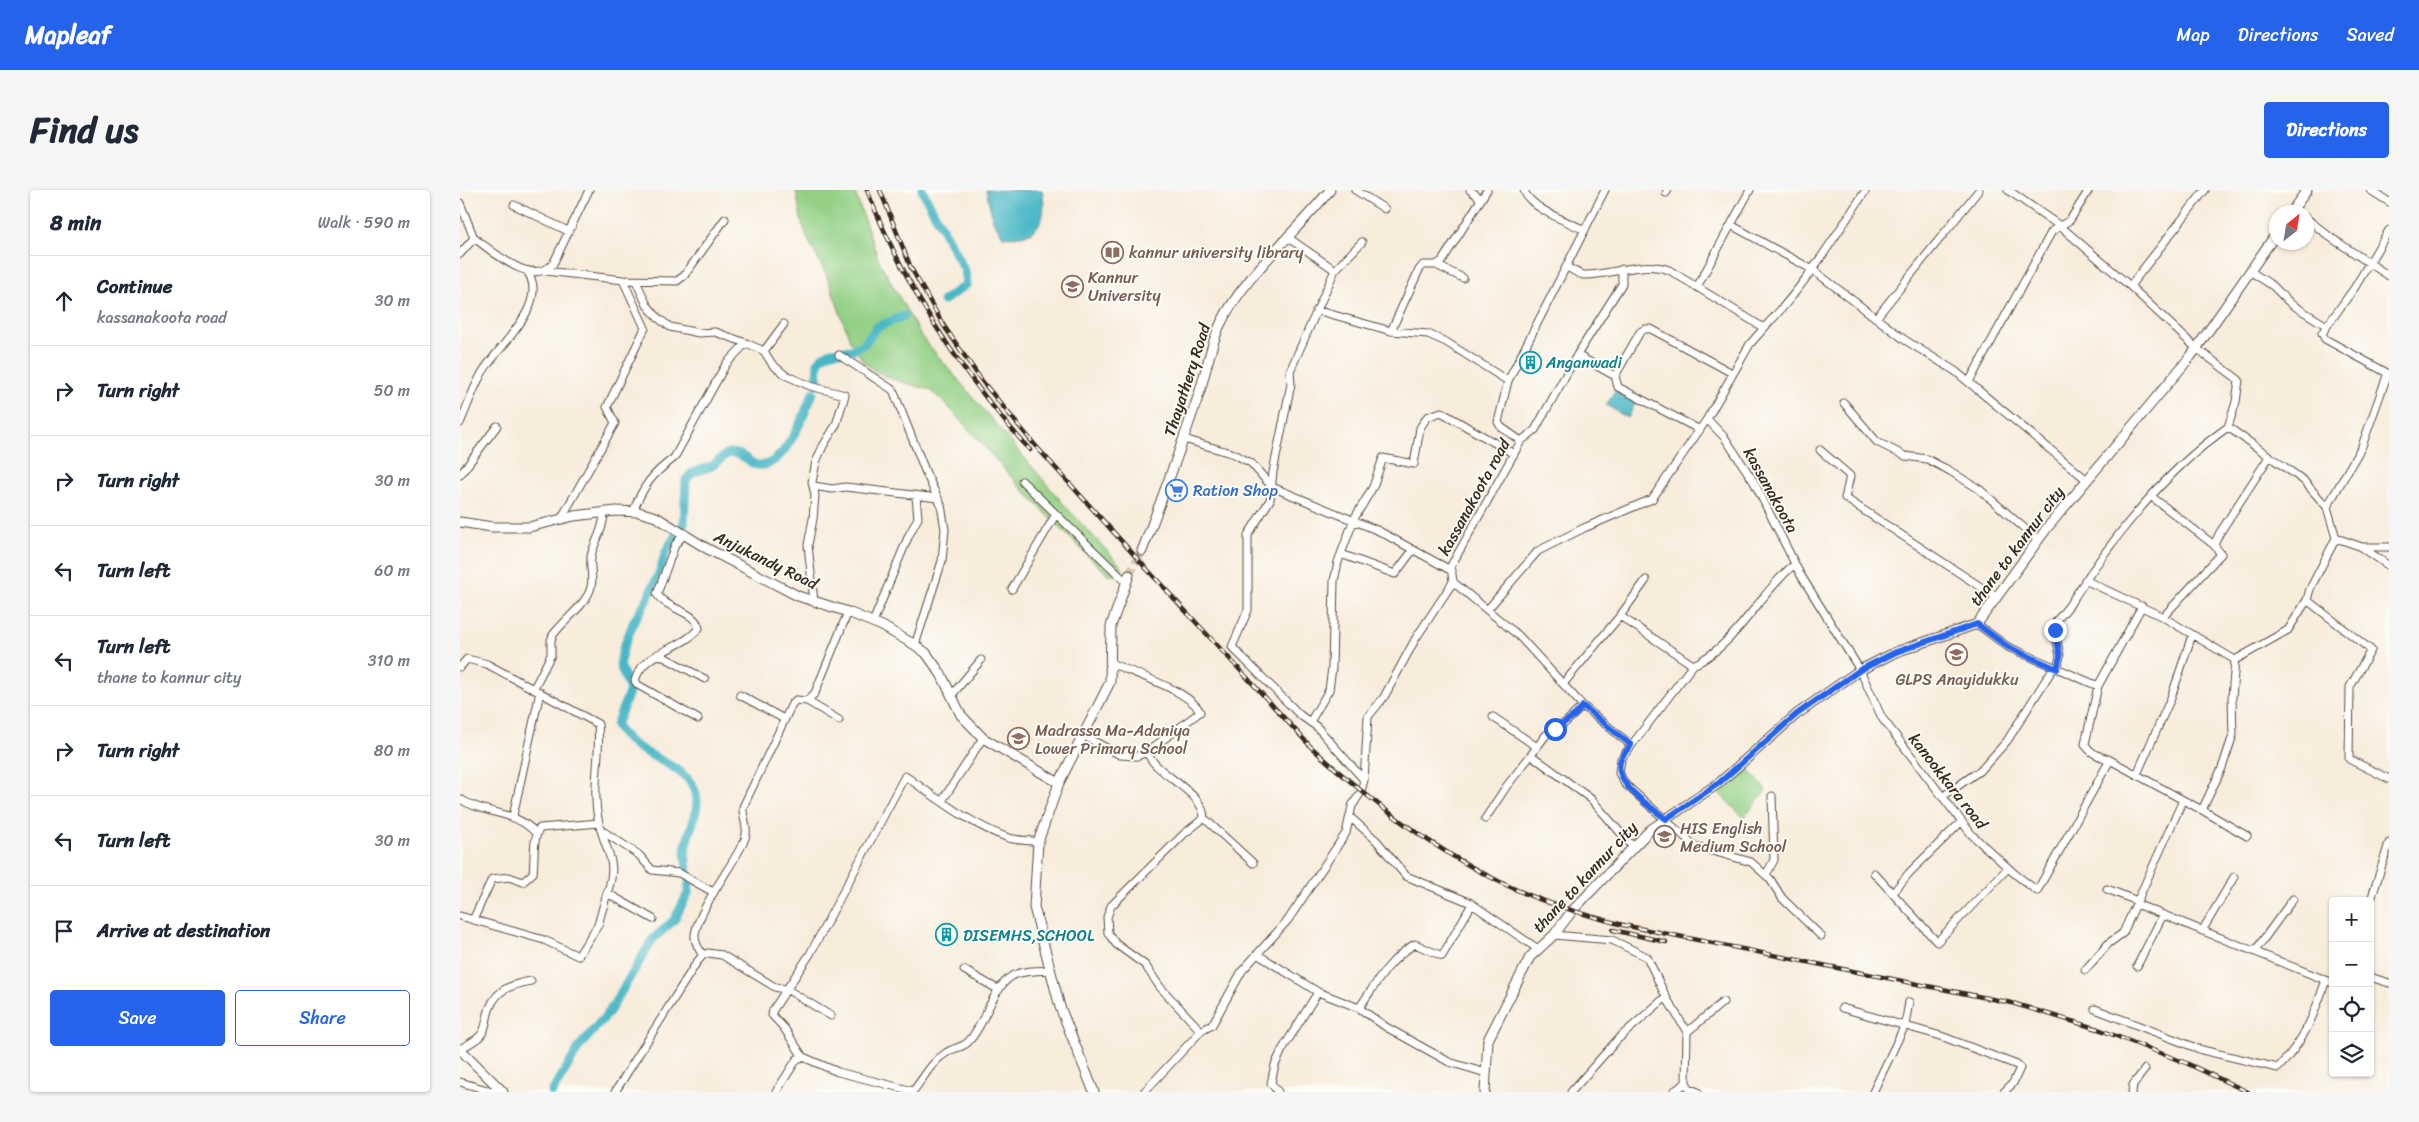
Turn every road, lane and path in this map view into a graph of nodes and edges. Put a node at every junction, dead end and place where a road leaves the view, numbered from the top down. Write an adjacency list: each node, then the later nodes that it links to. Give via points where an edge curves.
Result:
1 (589, 190): 28 (street)
2 (1330, 190): 30 (street, Thayathery Road)
3 (1355, 190): 21 (street)
4 (1470, 190): 16 (street)
5 (1487, 190): 16 (street)
6 (1524, 190): 26 (street, via 1526,197 1536,206)
7 (1605, 190): 26 (street, kassanakoota road)
8 (1750, 190): 24 (street)
9 (1866, 190): 39 (street)
10 (1979, 190): 50 (street)
11 (2008, 190): 25 (street)
12 (2089, 190): 25 (street, via 2070,220)
13 (2205, 190): 47 (street)
14 (2307, 190): 20 (street)
15 (2370, 190): 17 (street)
16 (1481, 199): 35 (street, via 1442,261)
17 (2389, 202)
18 (460, 203): 29 (street)
19 (514, 205): 28 (street)
20 (2298, 205)
21 (1385, 209)
22 (725, 219): 46 (street, via 677,281)
23 (2314, 224): 34 (street)
24 (1731, 225): 39 (street); 48 (street)
25 (2060, 226): 47 (street); 64 (street, via 2052,231)
26 (1585, 230): 36 (street, kassanakoota road)
27 (2389, 230): 34 (street)
28 (568, 231): 41 (street, via 554,264)
29 (474, 238): 33 (street); 40 (street)
30 (1287, 238): 38 (street); 71 (street, Thayathery Road, via 1234,302 1220,325)
31 (1362, 242): 38 (street)
32 (2269, 244): 42 (street, thane to kannur city)
33 (460, 254)
34 (2370, 264): 43 (street); 52 (street)
35 (1436, 265): 44 (street); 54 (street, via 1423,265 1419,270)
36 (1568, 268): 37 (street, via 1585,275); 63 (street, kassanakoota road)
37 (1622, 269): 48 (street, via 1656,266); 59 (street, via 1622,284)
38 (1335, 270): 49 (street)
39 (1813, 270): 50 (street); 53 (street)
40 (527, 271): 41 (street); 67 (street, via 534,296 519,325 482,373)
41 (546, 271): 45 (street)
42 (2250, 271): 52 (street, via 2273,286 2291,304); 56 (street, thane to kannur city)
43 (2389, 276)
44 (1463, 278)
45 (622, 280): 46 (street); 88 (street, via 645,328 607,406 615,423)
46 (636, 281): 55 (street, via 647,305 670,327 715,332)
47 (2130, 286): 56 (street)
48 (1697, 287): 53 (street)
49 (1316, 310): 54 (street); 80 (street, via 1290,371 1291,384)
50 (1876, 318): 64 (street)
51 (784, 324): 57 (street)
52 (2327, 326): 61 (street, via 2322,334 2325,339)
53 (1764, 328): 60 (street)
54 (1391, 331): 63 (street, via 1417,332 1446,342)
55 (746, 343): 57 (street); 86 (street, via 726,364 674,458 648,480)
56 (2196, 348): 69 (street, via 2239,380); 77 (street, thane to kannur city)
57 (764, 352): 79 (street, via 785,375 844,395 836,425 816,462)
58 (839, 355): 83 (street, via 893,390)
59 (1577, 355): 62 (street); 72 (street, via 1535,430)
60 (1732, 373): 62 (street, via 1651,329 1645,329 1640,332); 66 (street)
61 (2389, 373): 84 (street, via 2362,446)
62 (1615, 376): 70 (street, via 1618,387)
63 (1508, 381): 72 (street, kassanakoota road, via 1498,422)
64 (1969, 382): 77 (street)
65 (1844, 403): 93 (street, via 1877,442 1905,456 1927,459 1958,476 1979,489)
66 (1707, 419): 70 (street); 100 (street, kassanakoota, via 1725,438 1754,482)
67 (460, 423)
68 (497, 426): 76 (street)
69 (2228, 427): 75 (street); 82 (street, via 2188,457)
70 (1700, 430): 112 (street, via 1652,499 1538,551)
71 (1184, 439): 80 (street, via 1234,454 1251,463); 98 (street, Thayathery Road)
72 (1521, 440): 74 (street, kassanakoota road)
73 (1820, 450): 108 (street, via 1850,476 1845,498)
74 (1514, 454): 89 (street, via 1441,412 1427,417 1420,428 1414,464 1383,458 1373,488); 102 (street, kassanakoota road, via 1451,566)
75 (2269, 457): 84 (street, via 2303,480); 94 (street)
76 (460, 475)
77 (2087, 480): 93 (street, thane to kannur city)
78 (1022, 481): 87 (street)
79 (814, 486): 81 (street); 110 (street, via 813,525 808,545)
80 (1272, 487): 89 (street); 140 (street, via 1267,506 1248,535 1248,610 1232,647)
81 (916, 496): 83 (street); 116 (street, via 917,522)
82 (2152, 497): 94 (street); 105 (street)
83 (938, 498): 119 (street, via 945,545)
84 (2327, 507): 92 (street)
85 (604, 512): 86 (street, Anjukandy Road); 88 (street, Anjukandy Road); 131 (street, via 601,531 591,554 589,592 553,635 551,656)
86 (633, 512): 91 (street, Anjukandy Road, via 656,517)
87 (1056, 514): 103 (street); 107 (street)
88 (561, 519): 90 (street, Anjukandy Road, via 529,527 492,527)
89 (1354, 519): 97 (street); 99 (street)
90 (460, 522)
91 (685, 533): 110 (street, Anjukandy Road, via 748,571); 120 (street, via 675,546 658,594 695,621 699,628 682,643)
92 (2336, 538): 95 (street); 109 (street)
93 (2038, 540): 108 (street, thane to kannur city)
94 (2214, 545): 115 (street, via 2221,554)
95 (2362, 547): 96 (street); 101 (street)
96 (2389, 547)
97 (1413, 550): 99 (street, via 1395,574); 102 (street)
98 (1142, 551)
99 (1341, 554): 140 (street, via 1334,581 1329,690)
100 (1795, 564): 124 (street, via 1743,624 1704,660); 127 (street, kassanakoota)
101 (2389, 566)
102 (1452, 571): 106 (street, kassanakoota road)
103 (1127, 579): 123 (street, via 1111,626)
104 (1646, 580): 114 (street)
105 (2085, 580): 111 (street); 126 (street, via 2054,626 2060,656)
106 (1453, 582): 112 (street, kassanakoota road); 150 (street, via 1416,638 1384,697 1368,717)
107 (1012, 589)
108 (1996, 597): 117 (street, thane to kannur city)
109 (2307, 600): 122 (street, via 2288,630); 149 (street, via 2371,650 2350,687 2349,759)
110 (814, 602): 113 (street, Anjukandy Road)
111 (2142, 606): 115 (street); 130 (street)
112 (1488, 610): 129 (street, kassanakoota road, via 1519,636)
113 (848, 612): 116 (street, Anjukandy Road); 134 (street, via 815,693)
114 (1620, 616): 124 (street); 129 (street)
115 (2163, 617): 118 (street)
116 (874, 622): 119 (street, Anjukandy Road)
117 (1977, 624): 126 (street, via 2008,647); 127 (street, thane to kannur city, via 1896,652)
118 (2192, 635): 122 (street); 148 (street, via 2171,698)
119 (915, 645): 133 (street, Anjukandy Road, via 926,653 941,674)
120 (658, 654): 128 (street); 138 (street, via 644,664 635,682)
121 (981, 660): 133 (street)
122 (2235, 660): 157 (street, via 2234,735)
123 (1111, 663): 141 (street, via 1110,682); 145 (street, via 1183,695 1197,705 1200,712)
124 (1693, 665): 143 (street)
125 (460, 667): 131 (street, via 467,659 472,659)
126 (2055, 668): 130 (street); 153 (street, via 2007,741 1982,769)
127 (1860, 670): 153 (street, kanookkara road, via 1882,718); 162 (street, thane to kannur city, via 1797,714 1719,783)
128 (705, 680)
129 (1563, 684): 135 (street, kassanakoota road)
130 (2098, 686): 147 (street, via 2085,744 2088,750)
131 (537, 690): 158 (street); 164 (street, via 598,724 595,799)
132 (740, 695): 137 (street)
133 (951, 696): 142 (street, Anjukandy Road, via 961,715)
134 (807, 701): 137 (street, via 794,701); 139 (street)
135 (1583, 706): 143 (street, kassanakoota road); 144 (street)
136 (1494, 717): 144 (street)
137 (784, 718): 176 (street, via 743,807 745,839)
138 (698, 719)
139 (839, 720)
140 (1310, 722): 150 (street, via 1338,748)
141 (1084, 736): 145 (street, via 1120,755 1137,756); 151 (street)
142 (982, 738): 151 (street, Anjukandy Road); 156 (street)
143 (1631, 745): 162 (street, via 1621,759 1619,773 1625,784)
144 (1537, 746): 146 (street)
145 (1147, 752): 160 (street, via 1160,770 1200,804)
146 (1530, 755): 161 (street); 169 (street, via 1591,799)
147 (2110, 760): 148 (street); 171 (street, kanookkara road, via 2038,890)
148 (2137, 774): 155 (street)
149 (2389, 779)
150 (1364, 780): 159 (street)
151 (1059, 782): 167 (street)
152 (1772, 796): 173 (street, via 1774,860)
153 (1942, 798): 163 (street, kanookkara road)
154 (460, 799): 158 (street, via 473,807)
155 (2183, 800): 157 (street); 181 (street)
156 (942, 801): 167 (street, via 1008,838); 202 (street, via 905,776)
157 (2202, 810): 166 (street)
158 (512, 816): 165 (street)
159 (1350, 817): 182 (street, via 1376,840 1406,876); 192 (street, via 1346,833 1328,862 1288,920)
160 (1204, 818): 170 (street); 213 (street, via 1111,906 1106,923 1116,944 1145,965 1160,987)
161 (1485, 819)
162 (1666, 819): 169 (street, thane to kannur city); 173 (street, via 1696,846 1751,862)
163 (1961, 822): 171 (street, kanookkara road); 178 (street)
164 (600, 827): 165 (street, via 540,828); 176 (street, via 638,855 652,870 680,873); 177 (street, via 613,865)
165 (536, 833): 186 (street, via 533,873 523,882 509,877 492,879)
166 (2247, 836)
167 (1038, 842): 196 (street, via 1034,907)
168 (2389, 843): 179 (street)
169 (1633, 847): 188 (street, thane to kannur city, via 1572,911)
170 (1253, 863)
171 (2008, 868): 178 (street, via 1937,942)
172 (1874, 873): 178 (street)
173 (1766, 876): 189 (street, via 1782,898)
174 (2234, 877): 187 (street)
175 (2107, 889): 181 (street)
176 (714, 892): 193 (street, via 694,936)
177 (607, 893): 185 (street); 186 (street, via 598,925 578,956 544,940)
178 (1893, 893)
179 (2372, 897)
180 (2293, 899): 191 (street)
181 (2137, 902): 183 (street); 197 (street, via 2123,933 2109,942)
182 (1472, 904): 190 (street); 208 (street, via 1442,956 1415,944 1406,949 1392,960)
183 (2163, 915): 187 (street); 194 (street)
184 (460, 916): 186 (street)
185 (653, 919)
186 (473, 920)
187 (2202, 931): 191 (street)
188 (1554, 935): 190 (street, thane to kannur city); 205 (street, via 1612,940 1644,955)
189 (1821, 936)
190 (1538, 949): 218 (street, thane to kannur city, via 1530,957 1488,1040)
191 (2255, 951): 200 (street)
192 (1257, 954): 204 (street); 213 (street, via 1242,971 1212,1025)
193 (703, 955): 202 (street, via 722,955 775,987); 223 (street)
194 (2137, 966)
195 (964, 970): 203 (street)
196 (1050, 970): 203 (street, via 1013,976); 225 (street, via 1060,1007)
197 (2085, 970)
198 (2374, 978): 201 (street)
199 (531, 981): 215 (street, via 498,992 492,1000 481,1036)
200 (2329, 981): 210 (street, via 2295,1050 2278,1068 2202,1050)
201 (2389, 983)
202 (788, 990): 211 (street); 216 (street, via 772,1015)
203 (999, 990): 216 (street, via 966,1043 936,1060 913,1090 838,1072)
204 (1318, 992): 208 (street); 227 (street, via 1275,1065 1271,1083)
205 (1666, 997): 214 (street); 229 (street, via 1618,1039)
206 (1723, 1002): 214 (street)
207 (1909, 1002): 212 (street)
208 (1359, 1008): 218 (street, via 1386,1027 1450,1062)
209 (1842, 1008): 212 (street)
210 (2095, 1009)
211 (831, 1016)
212 (1906, 1026): 232 (street); 233 (street, via 2017,1065 2020,1073)
213 (1201, 1031): 226 (street)
214 (1687, 1032): 220 (street)
215 (460, 1049): 222 (street)
216 (803, 1057): 224 (street, via 797,1059)
217 (2145, 1069): 234 (street)
218 (1486, 1073): 228 (street, thane to kannur city)
219 (460, 1082): 221 (street)
220 (1686, 1083): 230 (street); 231 (street)
221 (494, 1092)
222 (503, 1092)
223 (615, 1092)
224 (776, 1092)
225 (1094, 1092)
226 (1144, 1092)
227 (1278, 1092)
228 (1484, 1092)
229 (1571, 1092)
230 (1673, 1092)
231 (1698, 1092)
232 (1873, 1092)
233 (2004, 1092)
234 (2132, 1092)

